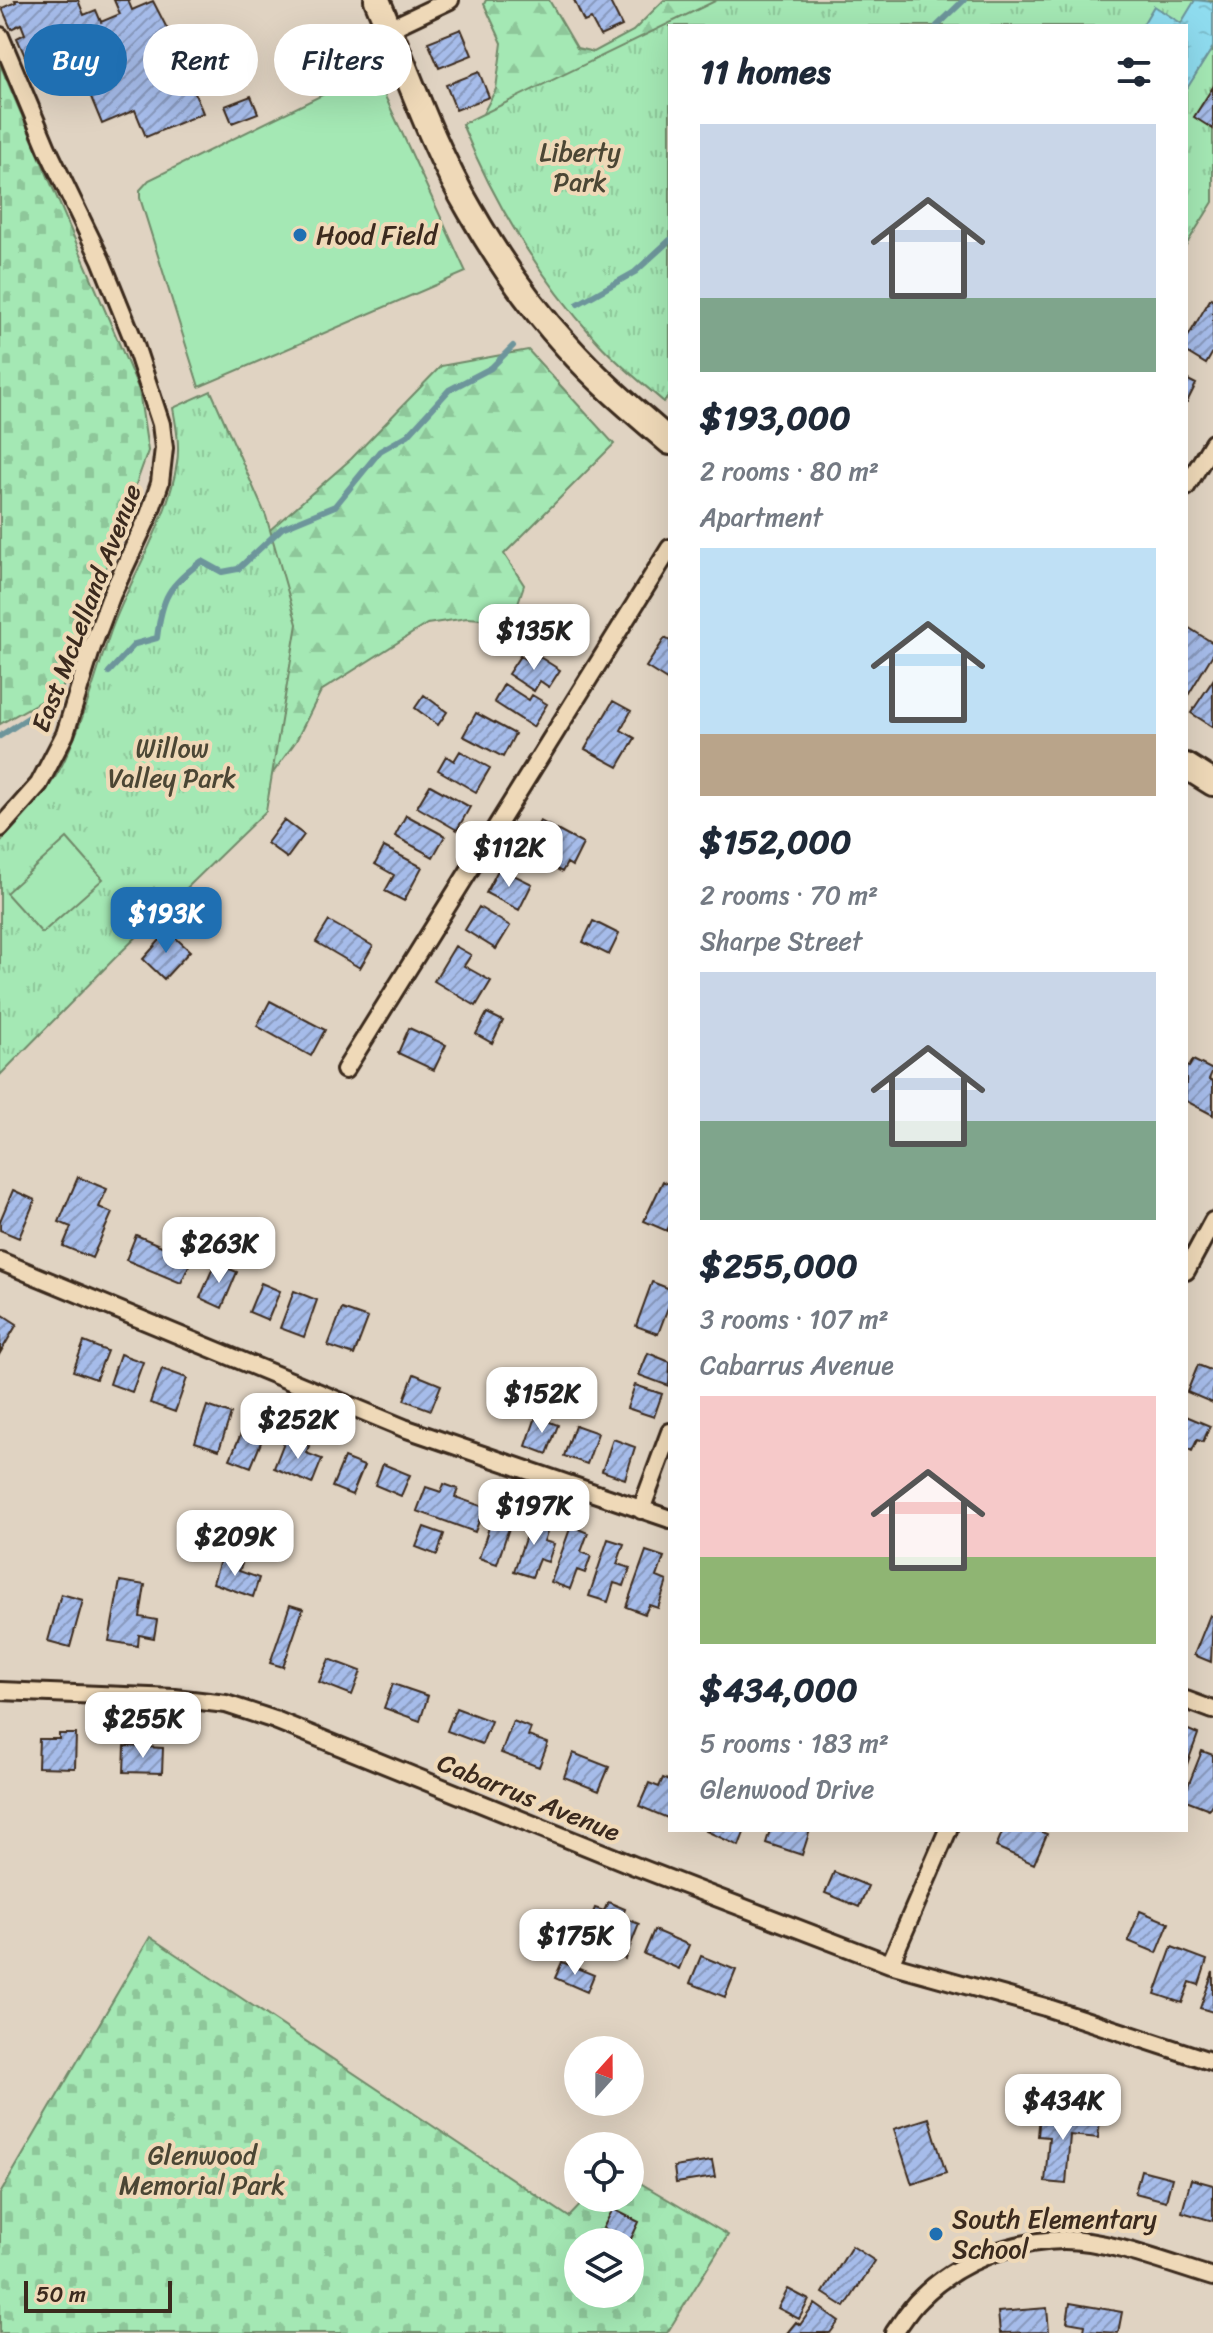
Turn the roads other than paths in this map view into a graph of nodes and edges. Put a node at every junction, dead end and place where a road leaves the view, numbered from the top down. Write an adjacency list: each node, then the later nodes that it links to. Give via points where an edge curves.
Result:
1 (377, 0): 3 (street)
2 (450, 0): 4 (street)
3 (387, 24)
4 (400, 24)
5 (0, 36): 13 (street, East McLelland Avenue, via 133,339 164,448 149,515 102,620 65,734 39,784)
6 (412, 82): 7 (street, via 470,211 508,272 567,346)
7 (668, 440)
8 (1213, 443): 9 (street)
9 (1188, 484)
10 (668, 551): 14 (street)
11 (1188, 767): 12 (street)
12 (1213, 783)
13 (0, 828)
14 (345, 1070)
15 (1213, 1221): 17 (street)
16 (0, 1261): 19 (street, via 404,1428)
17 (1188, 1267)
18 (668, 1437): 19 (street)
19 (641, 1510): 20 (street)
20 (668, 1518)
21 (0, 1691): 25 (street, Cabarrus Avenue, via 226,1704)
22 (1188, 1701): 23 (street)
23 (1213, 1710)
24 (947, 1832): 25 (street)
25 (890, 1964): 26 (street, Cabarrus Avenue)
26 (1213, 2062)
27 (1213, 2277): 28 (street, via 1119,2249 1066,2240 1012,2246 963,2266 920,2299)
28 (894, 2333)

